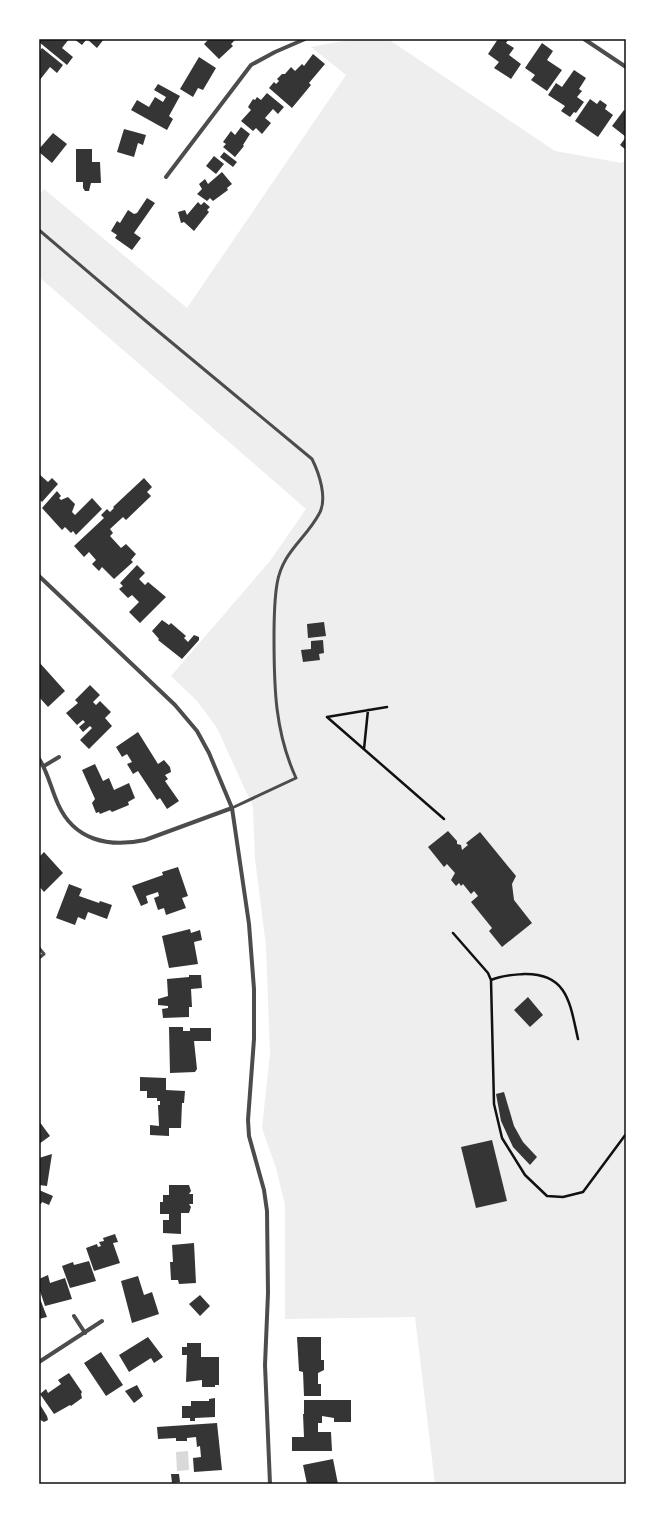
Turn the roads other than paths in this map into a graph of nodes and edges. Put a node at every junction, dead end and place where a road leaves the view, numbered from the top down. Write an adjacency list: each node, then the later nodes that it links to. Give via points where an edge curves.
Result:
1 (305, 39): 4 (street, via 251,65)
2 (584, 39): 3 (street)
3 (626, 67)
4 (166, 177)
5 (39, 230): 10 (lane, via 312,458 316,466 322,498 320,514 282,565 274,611 276,713 286,755 296,778)
6 (39, 576): 10 (street, via 175,705 197,731)
7 (39, 758): 9 (street)
8 (59, 758): 9 (street)
9 (44, 766): 10 (street, via 67,821 79,832 100,841 130,843 145,840)
10 (232, 808): 17 (street, via 249,924 254,989 254,1039 248,1136 264,1190 268,1223 265,1365)
11 (39, 948): 12 (lane, via 44,954)
12 (39, 958)
13 (74, 1316): 15 (street)
14 (102, 1321): 15 (street)
15 (85, 1332): 16 (street)
16 (39, 1362)
17 (270, 1484)

